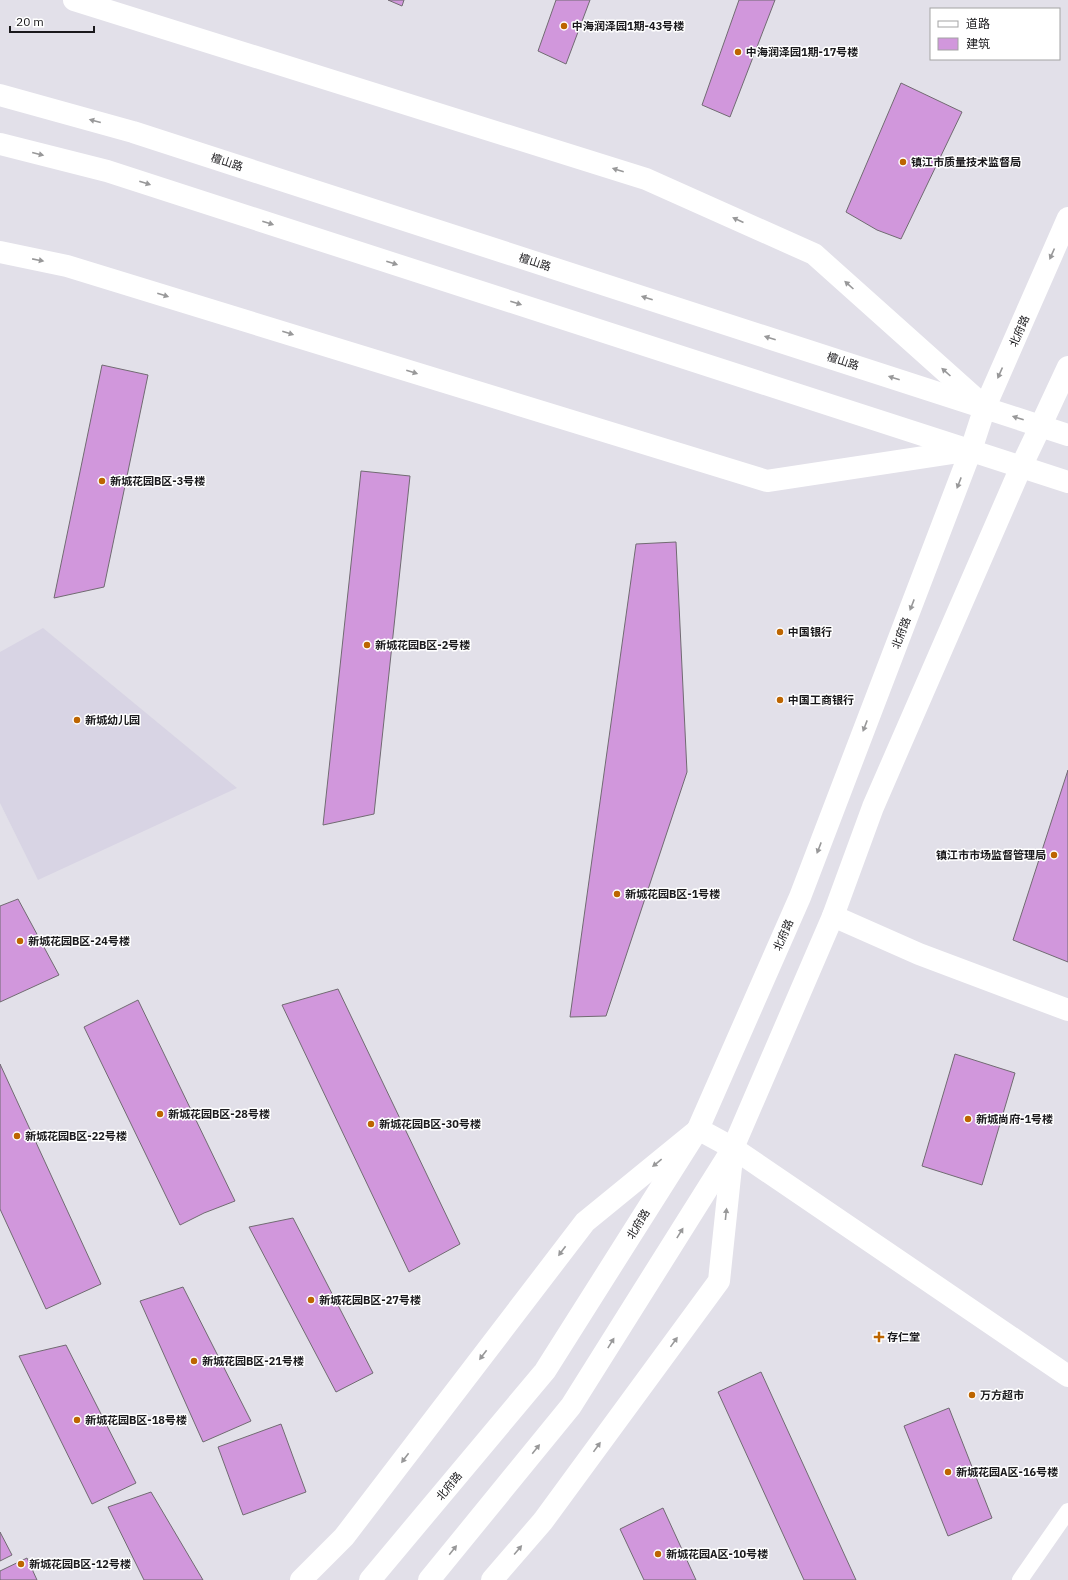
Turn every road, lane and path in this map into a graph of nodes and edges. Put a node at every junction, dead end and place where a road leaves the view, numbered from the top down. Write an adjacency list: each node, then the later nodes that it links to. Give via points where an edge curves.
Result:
1 (74, 0): 7 (main road, one-way to 1, via 814,254 646,179)
2 (0, 95): 7 (main road, 檀山路, one-way to 2, via 133,132)
3 (0, 144): 10 (main road, one-way to 10, via 108,171)
4 (1068, 218): 7 (main road, 北府路, one-way to 7)
5 (0, 252): 10 (main road, one-way to 10, via 68,266 767,481)
6 (1068, 367): 8 (main road)
7 (985, 407): 8 (main road, 檀山路, one-way to 7); 10 (main road, 北府路)
8 (1041, 425): 9 (main road, 檀山路); 11 (main road)
9 (1068, 435)
10 (971, 450): 11 (main road); 15 (main road, 北府路, one-way to 15, via 800,898)
11 (1021, 466): 12 (main road); 13 (main road, via 873,807)
12 (1068, 482)
13 (833, 916): 14 (main road, via 919,954); 16 (main road)
14 (1068, 1010)
15 (698, 1129): 16 (main road); 19 (main road, one-way to 19, via 584,1222 344,1537); 20 (main road, 北府路, via 545,1371)
16 (733, 1148): 17 (main road); 21 (main road, one-way to 16, via 571,1406); 22 (main road, one-way to 16, via 543,1521 719,1281)
17 (1068, 1376)
18 (1068, 1511): 23 (lane)
19 (302, 1580)
20 (370, 1580)
21 (429, 1580)
22 (492, 1580)
23 (1020, 1580)

